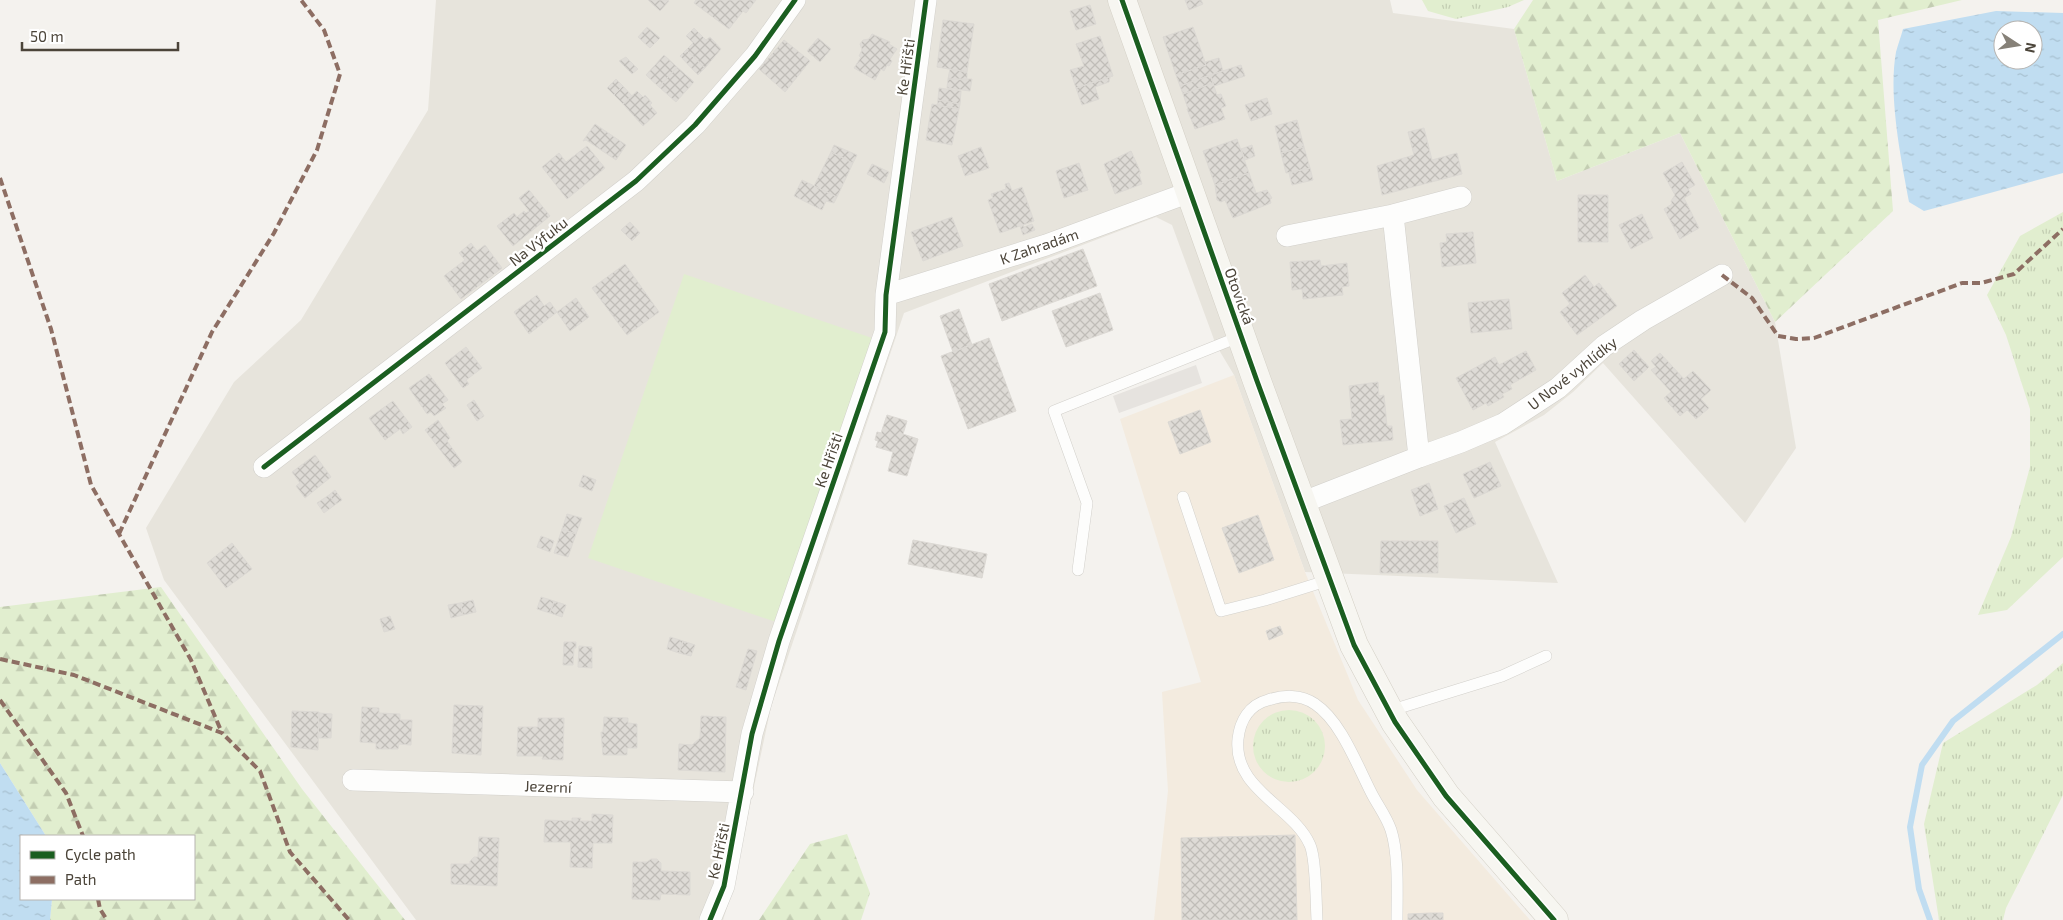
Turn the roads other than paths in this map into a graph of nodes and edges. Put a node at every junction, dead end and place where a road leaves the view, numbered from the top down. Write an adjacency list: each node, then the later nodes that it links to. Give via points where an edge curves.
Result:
1 (796, 0): 12 (street, Na Výfuku, via 755,56 695,125 636,181)
2 (926, 0): 9 (street, Ke Hřišti)
3 (1122, 0): 4 (street, Otovická)
4 (1190, 192): 9 (street, K Zahradám, via 1046,245); 10 (street, Otovická)
5 (1461, 197): 6 (street)
6 (1393, 215): 7 (street); 11 (street)
7 (1287, 236)
8 (1722, 275): 11 (street, U Nové vyhlídky, via 1604,346 1558,388 1503,424)
9 (886, 295): 20 (street, Ke Hřišti, via 885,332 779,642 752,734)
10 (1240, 336): 14 (street, Otovická); 15 (lane, via 1054,411 1087,503)
11 (1419, 457): 14 (street, U Nové vyhlídky)
12 (264, 467)
13 (1183, 497): 16 (lane, via 1221,610)
14 (1301, 503): 16 (street, Otovická)
15 (1078, 570)
16 (1333, 590): 18 (street, Otovická, via 1354,645)
17 (1546, 656): 18 (lane, via 1502,676)
18 (1389, 711): 24 (street, Otovická, via 1446,796)
19 (353, 780): 20 (street, Jezerní)
20 (743, 792): 21 (street, Ke Hřišti, via 724,886)
21 (710, 920)
22 (1317, 920): 23 (lane, via 1311,845 1295,823 1250,779 1239,761 1242,719 1255,705 1286,696 1316,704 1337,726 1391,830 1398,873)
23 (1397, 920)
24 (1554, 920)

